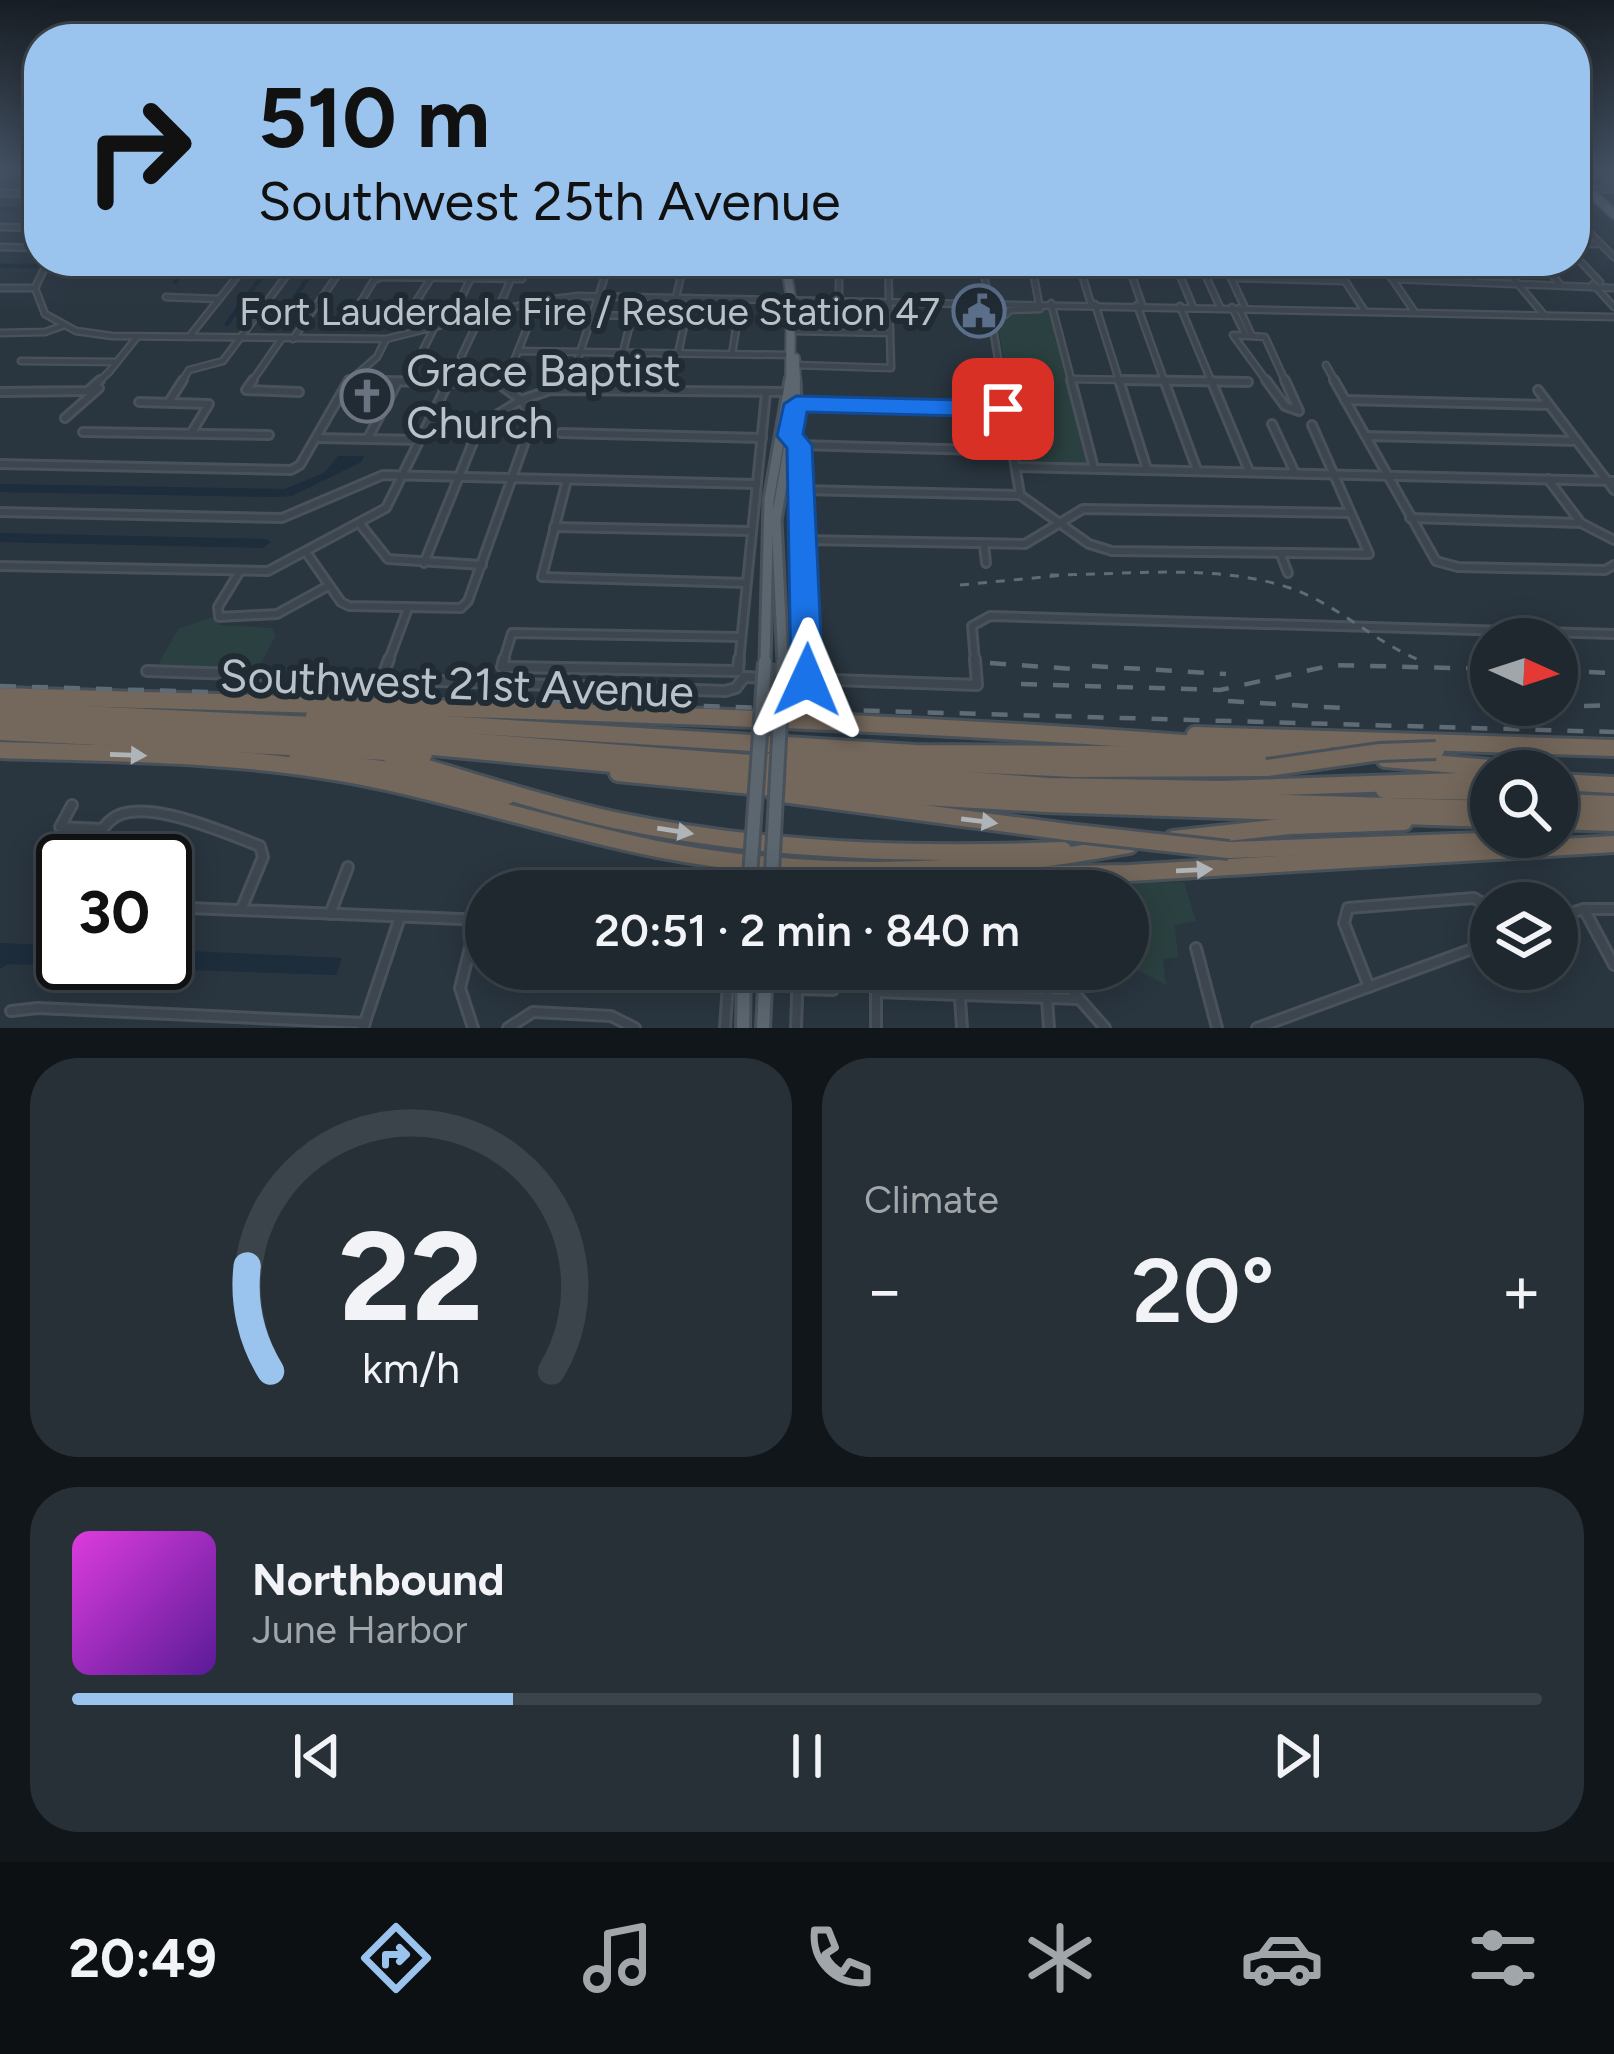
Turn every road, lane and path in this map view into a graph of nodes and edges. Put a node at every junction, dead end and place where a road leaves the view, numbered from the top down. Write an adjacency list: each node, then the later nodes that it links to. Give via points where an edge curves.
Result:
1 (1590, 234): 3 (street)
2 (1590, 244): 3 (street)
3 (1600, 244): 4 (street)
4 (1614, 257)
5 (1590, 275): 38 (street)
6 (40, 276): 41 (street)
7 (238, 276): 45 (street)
8 (286, 276): 81 (street)
9 (337, 276): 83 (street)
10 (605, 276): 42 (street)
11 (681, 276): 44 (street)
12 (789, 276): 48 (main road)
13 (839, 276): 49 (street)
14 (888, 276): 50 (street)
15 (985, 276): 52 (street)
16 (1034, 276): 53 (street)
17 (1083, 276): 55 (street)
18 (1131, 276): 56 (street)
19 (1180, 276): 58 (street)
20 (1206, 276): 59 (street)
21 (1341, 276): 34 (street)
22 (1390, 276): 32 (street)
23 (1430, 276): 33 (street)
24 (1471, 276): 35 (street)
25 (1512, 276): 36 (street)
26 (1553, 276): 37 (street)
27 (430, 278): 27 (street, via 377,278 359,305 412,308); 28 (street)
28 (470, 278): 30 (street); 73 (street)
29 (1231, 278): 34 (street); 61 (street)
30 (512, 279): 31 (street); 63 (street)
31 (522, 279)
32 (1392, 279): 33 (street); 64 (street)
33 (1433, 280): 35 (street)
34 (1344, 281): 62 (street)
35 (1476, 282): 36 (street)
36 (1517, 282): 37 (street); 67 (street)
37 (1559, 283): 38 (street)
38 (1598, 285): 39 (street); 60 (street)
39 (1614, 287)
40 (0, 288): 41 (street)
41 (35, 288): 72 (street, via 40,307)
42 (599, 296): 44 (street); 51 (street); 65 (street)
43 (166, 297): 45 (street)
44 (676, 297): 46 (street)
45 (220, 298): 80 (street)
46 (690, 298): 47 (street); 70 (street)
47 (741, 298): 48 (street); 89 (street)
48 (791, 298): 49 (street); 75 (main road)
49 (839, 299): 50 (street)
50 (889, 300): 52 (street); 77 (street)
51 (538, 301): 63 (street); 85 (street)
52 (989, 302): 53 (street); 120 (street)
53 (1040, 303): 54 (street); 66 (street, via 1039,310)
54 (1051, 303): 55 (street); 101 (street)
55 (1093, 304): 56 (street); 103 (street)
56 (1140, 305): 57 (street); 104 (street)
57 (1180, 306): 58 (street); 106 (street)
58 (1193, 307): 59 (street)
59 (1220, 307): 61 (street)
60 (1614, 307)
61 (1239, 308): 62 (street); 78 (street)
62 (1364, 310): 64 (street)
63 (497, 311): 68 (street)
64 (1414, 311): 67 (street)
65 (592, 315): 69 (street); 86 (street)
66 (1005, 315)
67 (1544, 315): 71 (street)
68 (480, 316): 73 (street); 92 (street)
69 (632, 316): 70 (street); 87 (street)
70 (686, 316): 88 (street)
71 (1614, 317)
72 (62, 326): 76 (street); 79 (street)
73 (447, 326): 74 (street)
74 (433, 330): 84 (street); 94 (street)
75 (790, 332): 77 (street); 90 (main road); 98 (main road)
76 (0, 333)
77 (890, 333): 98 (street, via 891,368)
78 (1248, 334): 91 (street, via 1233,335); 93 (street, via 1265,337)
79 (136, 337): 80 (street); 97 (street)
80 (189, 337): 81 (street)
81 (242, 337): 82 (street); 117 (street, via 219,364 189,370)
82 (282, 338): 83 (street); 112 (street, via 246,390)
83 (293, 339): 84 (street)
84 (386, 339): 102 (street)
85 (518, 351): 86 (street); 95 (street)
86 (580, 352): 87 (street); 109 (street)
87 (623, 352): 88 (street)
88 (678, 354): 89 (street)
89 (732, 354): 90 (street)
90 (789, 355): 118 (main road)
91 (1252, 356): 93 (street); 93 (street, via 1285,406 1298,411)
92 (461, 357)
93 (1275, 357)
94 (419, 358)
95 (514, 361)
96 (21, 362): 97 (street)
97 (117, 362): 100 (street)
98 (795, 365): 118 (main road)
99 (1326, 365): 115 (street)
100 (110, 371): 111 (street, via 88,391); 121 (street)
101 (1071, 379): 103 (street); 140 (street)
102 (349, 380): 105 (street); 130 (street)
103 (1119, 380): 104 (street); 141 (street)
104 (1164, 380): 106 (street); 142 (street)
105 (398, 381): 108 (street); 131 (street)
106 (1212, 381): 107 (street); 143 (street)
107 (1248, 382)
108 (448, 383): 114 (street, via 499,384); 133 (street)
109 (568, 390): 113 (street); 114 (street)
110 (1538, 390): 119 (street)
111 (0, 392)
112 (298, 392)
113 (770, 393): 118 (street); 118 (street); 132 (street)
114 (520, 400): 148 (street, via 480,424); 149 (street, via 533,419)
115 (1345, 400): 119 (street); 129 (street)
116 (139, 402): 117 (street)
117 (169, 402): 125 (street, via 209,404)
118 (791, 403): 120 (street); 128 (main road); 195 (main road, bridge, via 769,500 765,662)
119 (1549, 405): 134 (street)
120 (1007, 409): 136 (street)
121 (65, 418)
122 (1272, 424): 144 (street)
123 (1312, 425): 145 (street)
124 (83, 432): 125 (street)
125 (191, 434): 127 (street)
126 (561, 434): 132 (street)
127 (269, 435)
128 (790, 436): 135 (main road); 154 (main road)
129 (1366, 436): 134 (street); 146 (street)
130 (315, 438): 131 (street); 137 (street, via 296,468)
131 (368, 438): 133 (street)
132 (762, 438): 153 (street)
133 (420, 440): 147 (street)
134 (1576, 441): 152 (street)
135 (799, 445): 136 (street); 138 (street)
136 (1014, 451): 139 (street)
137 (0, 464)
138 (800, 464): 154 (main road); 155 (street)
139 (1017, 467): 140 (street); 157 (street)
140 (1094, 467): 141 (street)
141 (1147, 469): 142 (street)
142 (1197, 470): 143 (street)
143 (1249, 471): 144 (street)
144 (1294, 472): 145 (street)
145 (1332, 473): 146 (street); 159 (street)
146 (1387, 475): 150 (street); 160 (street)
147 (404, 476): 148 (street); 158 (street, via 368,478 282,518); 162 (street, via 386,508)
148 (458, 477): 149 (street); 171 (street)
149 (512, 478): 151 (street); 173 (street)
150 (1548, 479): 152 (street); 161 (street)
151 (567, 480): 153 (street); 164 (street)
152 (1610, 481): 156 (street)
153 (755, 484): 165 (street)
154 (779, 486): 199 (main road, bridge, via 783,662)
155 (802, 490): 157 (street); 166 (street)
156 (1614, 490)
157 (1020, 496): 163 (street)
158 (0, 512)
159 (1350, 513): 163 (street, via 1083,508); 170 (street, via 1369,554)
160 (1409, 518): 161 (street); 174 (street, via 1436,561)
161 (1581, 523): 167 (street)
162 (359, 524): 169 (street); 171 (street, via 388,559)
163 (1058, 524): 168 (street, via 1025,544); 170 (street, via 1101,549)
164 (554, 527): 165 (street); 178 (street, via 542,577)
165 (750, 531): 178 (street)
166 (804, 540): 168 (street); 185 (street)
167 (1614, 540)
168 (984, 544): 172 (street)
169 (306, 553): 176 (street, via 268,571); 179 (street)
170 (1281, 555): 177 (street)
171 (424, 563): 173 (street)
172 (986, 563)
173 (482, 565): 180 (street, via 468,601 454,610)
174 (1614, 565)
175 (0, 566): 176 (street)
176 (240, 571): 179 (street, via 219,617 277,614)
177 (1288, 573)
178 (746, 583): 182 (street)
179 (328, 586): 180 (street, via 349,606)
180 (408, 609): 186 (street)
181 (1614, 634): 185 (street, Southwest 21st Avenue, via 994,616 971,630 977,685)
182 (741, 637): 184 (street); 184 (street, via 512,633 502,667)
183 (147, 670): 186 (street, Southwest 21st Avenue)
184 (741, 674): 185 (street, Southwest 21st Avenue); 186 (street, Southwest 21st Avenue, via 729,691)
185 (807, 680)
186 (381, 681)
187 (0, 696): 189 (highway)
188 (386, 708): 189 (highway); 193 (highway); 194 (highway)
189 (128, 711): 190 (highway); 191 (highway); 208 (highway, via 982,783)
190 (0, 716): 212 (highway, via 803,782)
191 (250, 720): 194 (highway, via 380,718); 199 (highway)
192 (0, 732): 196 (highway)
193 (1008, 733): 198 (highway); 200 (highway)
194 (653, 736): 195 (highway)
195 (753, 742): 199 (highway, bridge); 221 (main road, bridge)
196 (356, 749): 207 (highway); 216 (highway)
197 (0, 750): 201 (highway, one-way to 201)
198 (1614, 752): 199 (highway, bridge, via 1436,750 1267,768 1076,769)
199 (774, 753): 200 (highway); 203 (highway, via 1133,782); 222 (main road, bridge)
200 (1325, 754): 202 (highway)
201 (188, 757): 216 (highway, via 368,766); 228 (highway, via 347,774 661,850)
202 (1470, 766)
203 (1470, 777)
204 (1470, 778): 208 (highway)
205 (1578, 779): 206 (highway)
206 (1614, 781)
207 (739, 785): 214 (highway, via 1046,805); 223 (highway, one-way to 223, bridge, via 1229,850)
208 (1243, 788): 213 (highway)
209 (1578, 804): 211 (highway)
210 (72, 805): 219 (street, via 60,827)
211 (1614, 805)
212 (1470, 807)
213 (1470, 807)
214 (1470, 808)
215 (1470, 810): 224 (highway)
216 (598, 817): 221 (highway, one-way to 221)
217 (1578, 822): 218 (highway)
218 (1614, 824)
219 (102, 829): 220 (street); 234 (street, via 136,809 260,846)
220 (99, 834)
221 (746, 840): 222 (highway, bridge); 226 (main road, bridge)
222 (773, 843): 224 (highway, via 1049,851); 227 (main road, bridge)
223 (1614, 843): 229 (highway, one-way to 223)
224 (1129, 844): 228 (highway, via 985,867)
225 (348, 867): 236 (street)
226 (748, 870)
227 (772, 870)
228 (825, 870)
229 (1149, 871)
230 (1470, 898): 243 (street, via 1348,908 1343,913)
231 (192, 908): 234 (street)
232 (1585, 909): 233 (street); 235 (street); 241 (street)
233 (1614, 909)
234 (241, 910): 236 (street)
235 (1578, 911)
236 (329, 914): 237 (street)
237 (400, 917): 238 (street); 256 (street)
238 (465, 919)
239 (1196, 948): 268 (street)
240 (1470, 950): 243 (street)
241 (1614, 965)
242 (465, 970): 257 (street, via 458,1005)
243 (1369, 987): 269 (street)
244 (728, 990): 260 (street)
245 (744, 990): 261 (main road)
246 (765, 990): 262 (main road)
247 (797, 990): 263 (street)
248 (960, 990): 252 (street)
249 (1046, 990): 253 (street)
250 (1069, 990): 254 (street)
251 (876, 992): 252 (street); 264 (street)
252 (960, 996): 253 (street); 265 (street)
253 (1045, 999): 254 (street); 266 (street)
254 (1078, 999): 267 (street)
255 (11, 1011): 256 (street)
256 (364, 1026)
257 (473, 1028)
258 (508, 1028): 259 (street, via 533,1012 611,1016)
259 (635, 1028)
260 (725, 1028)
261 (743, 1028)
262 (763, 1028)
263 (796, 1028)
264 (876, 1028)
265 (962, 1028)
266 (1049, 1028)
267 (1105, 1028)
268 (1216, 1028)
269 (1257, 1028)

